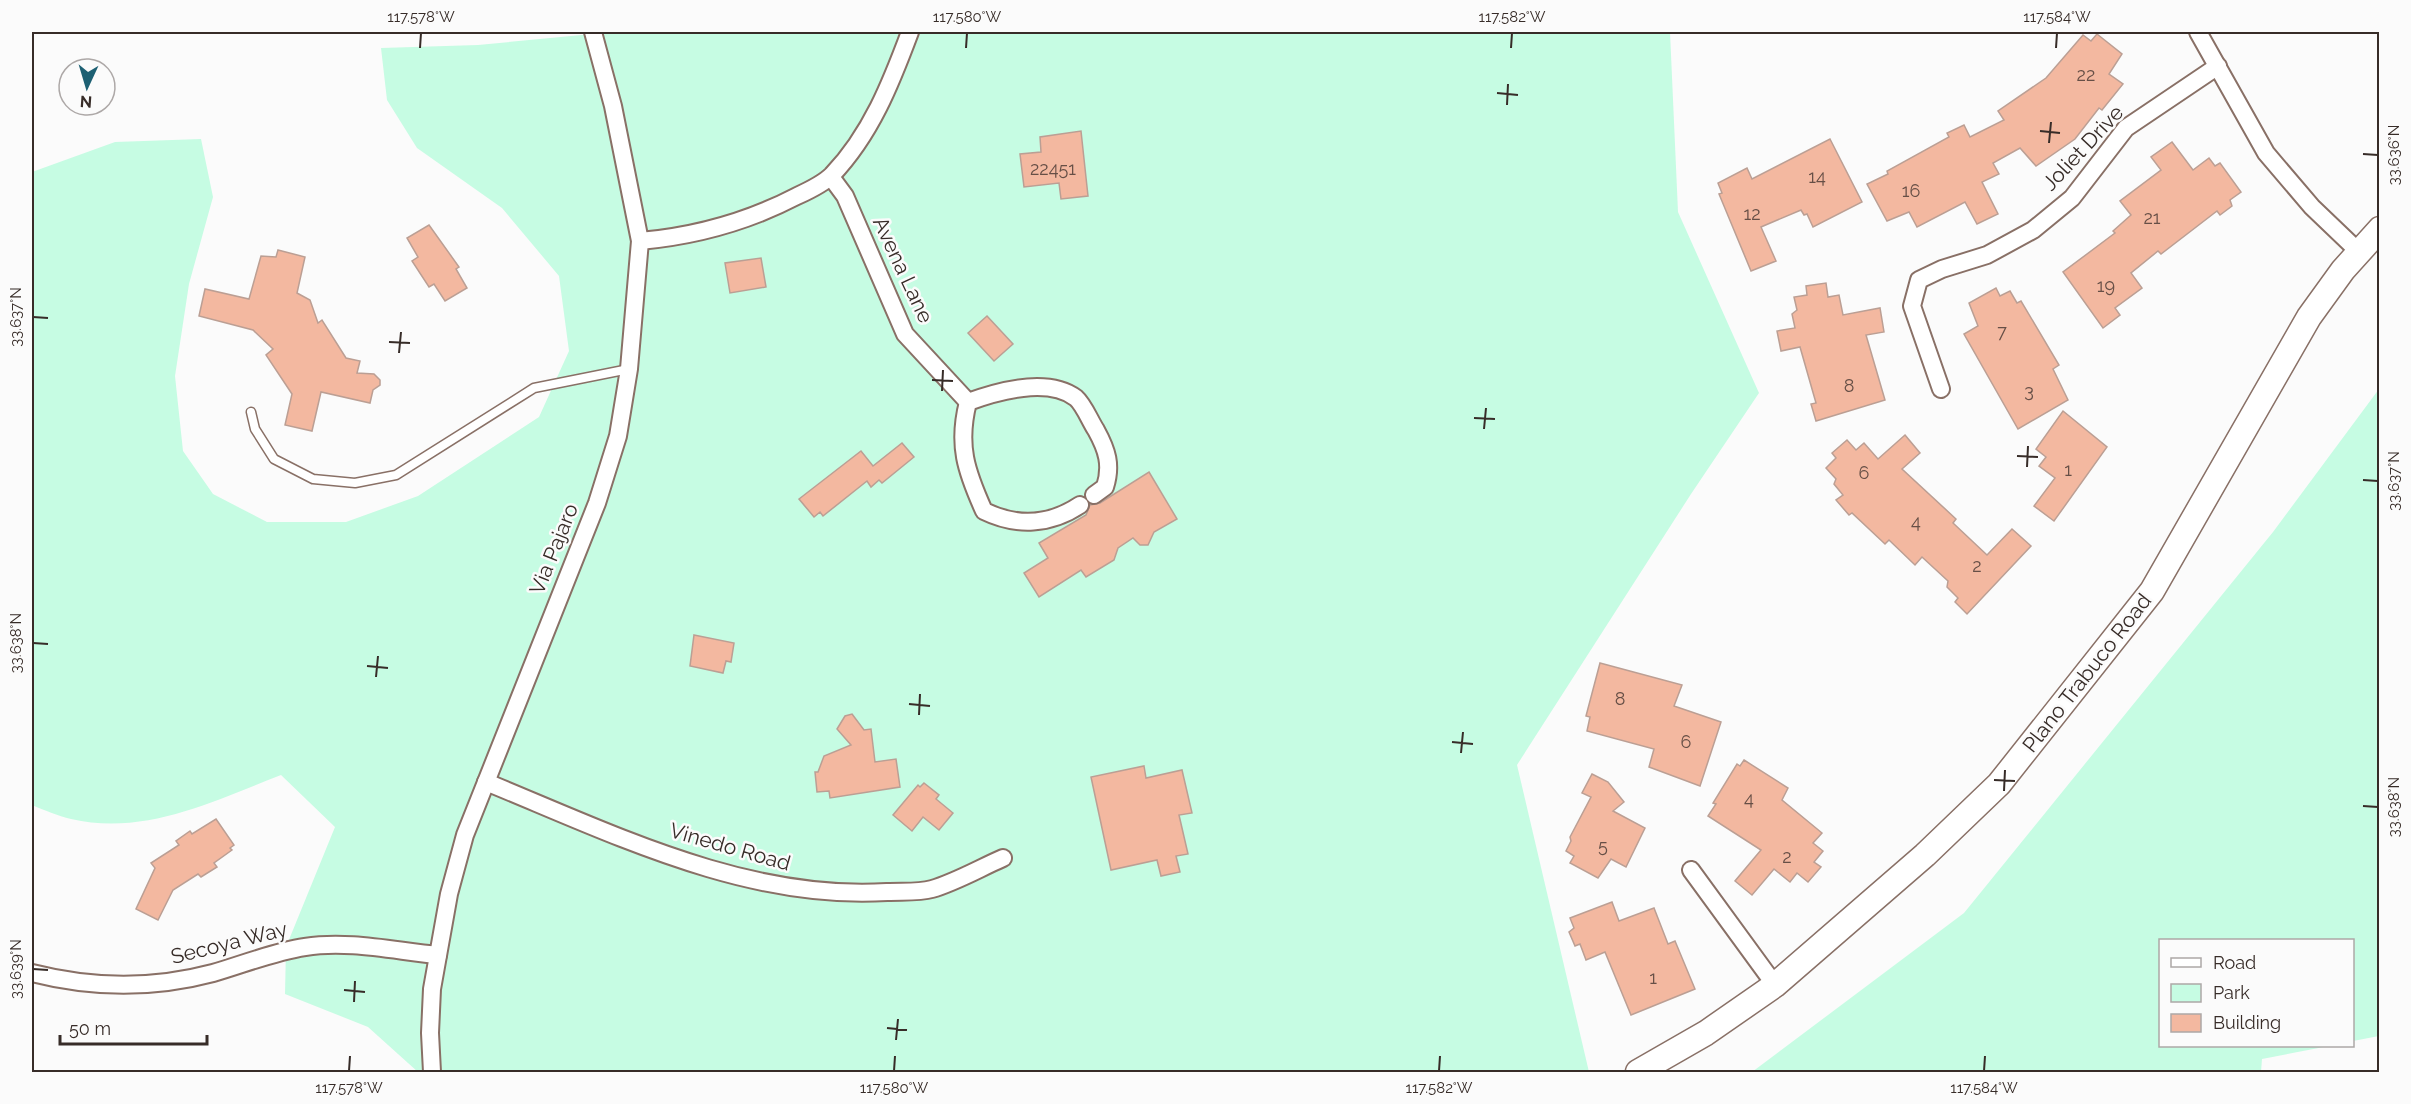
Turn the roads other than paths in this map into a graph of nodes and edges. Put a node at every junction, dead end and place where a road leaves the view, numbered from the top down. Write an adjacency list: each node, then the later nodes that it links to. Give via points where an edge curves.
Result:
1 (593, 32): 7 (street, Via Pajaro, via 614,106)
2 (910, 32): 5 (street, via 886,95)
3 (2198, 32): 4 (street)
4 (2218, 66): 8 (street, via 2266,153 2304,199); 10 (street, Joliet Drive, via 2126,128 2072,198 2032,230 1987,255 1919,280 1912,306)
5 (831, 177): 7 (street, via 771,210 733,224 681,237); 11 (street, Avena Lane, via 845,196 905,334)
6 (2379, 229): 8 (street, Plano Trabuco Road)
7 (640, 241): 9 (street, Via Pajaro)
8 (2358, 251): 18 (street, Plano Trabuco Road, via 2309,317 2152,591 2087,676 1999,784 1925,855)
9 (629, 369): 12 (lane, via 534,387 396,475 355,483 313,479 274,459 255,429); 13 (street, Via Pajaro, via 618,436 597,503)
10 (1941, 389)
11 (968, 402): 11 (street, via 962,439 966,471 984,510 1002,519 1035,523 1064,515 1105,487 1110,460 1078,399 1063,392 1034,388 999,391)
12 (250, 412)
13 (486, 782): 14 (street, Vinedo Road, via 702,866 784,887 868,893 931,889); 16 (street, Via Pajaro, via 465,835)
14 (1003, 858)
15 (1691, 870): 18 (street)
16 (438, 955): 17 (street, Secoya Way, via 354,946 308,946 182,980 129,985 63,981); 19 (street, Via Pajaro, via 431,1000)
17 (32, 973)
18 (1775, 985): 20 (street, Plano Trabuco Road, via 1706,1033)
19 (432, 1072)
20 (1638, 1072)

